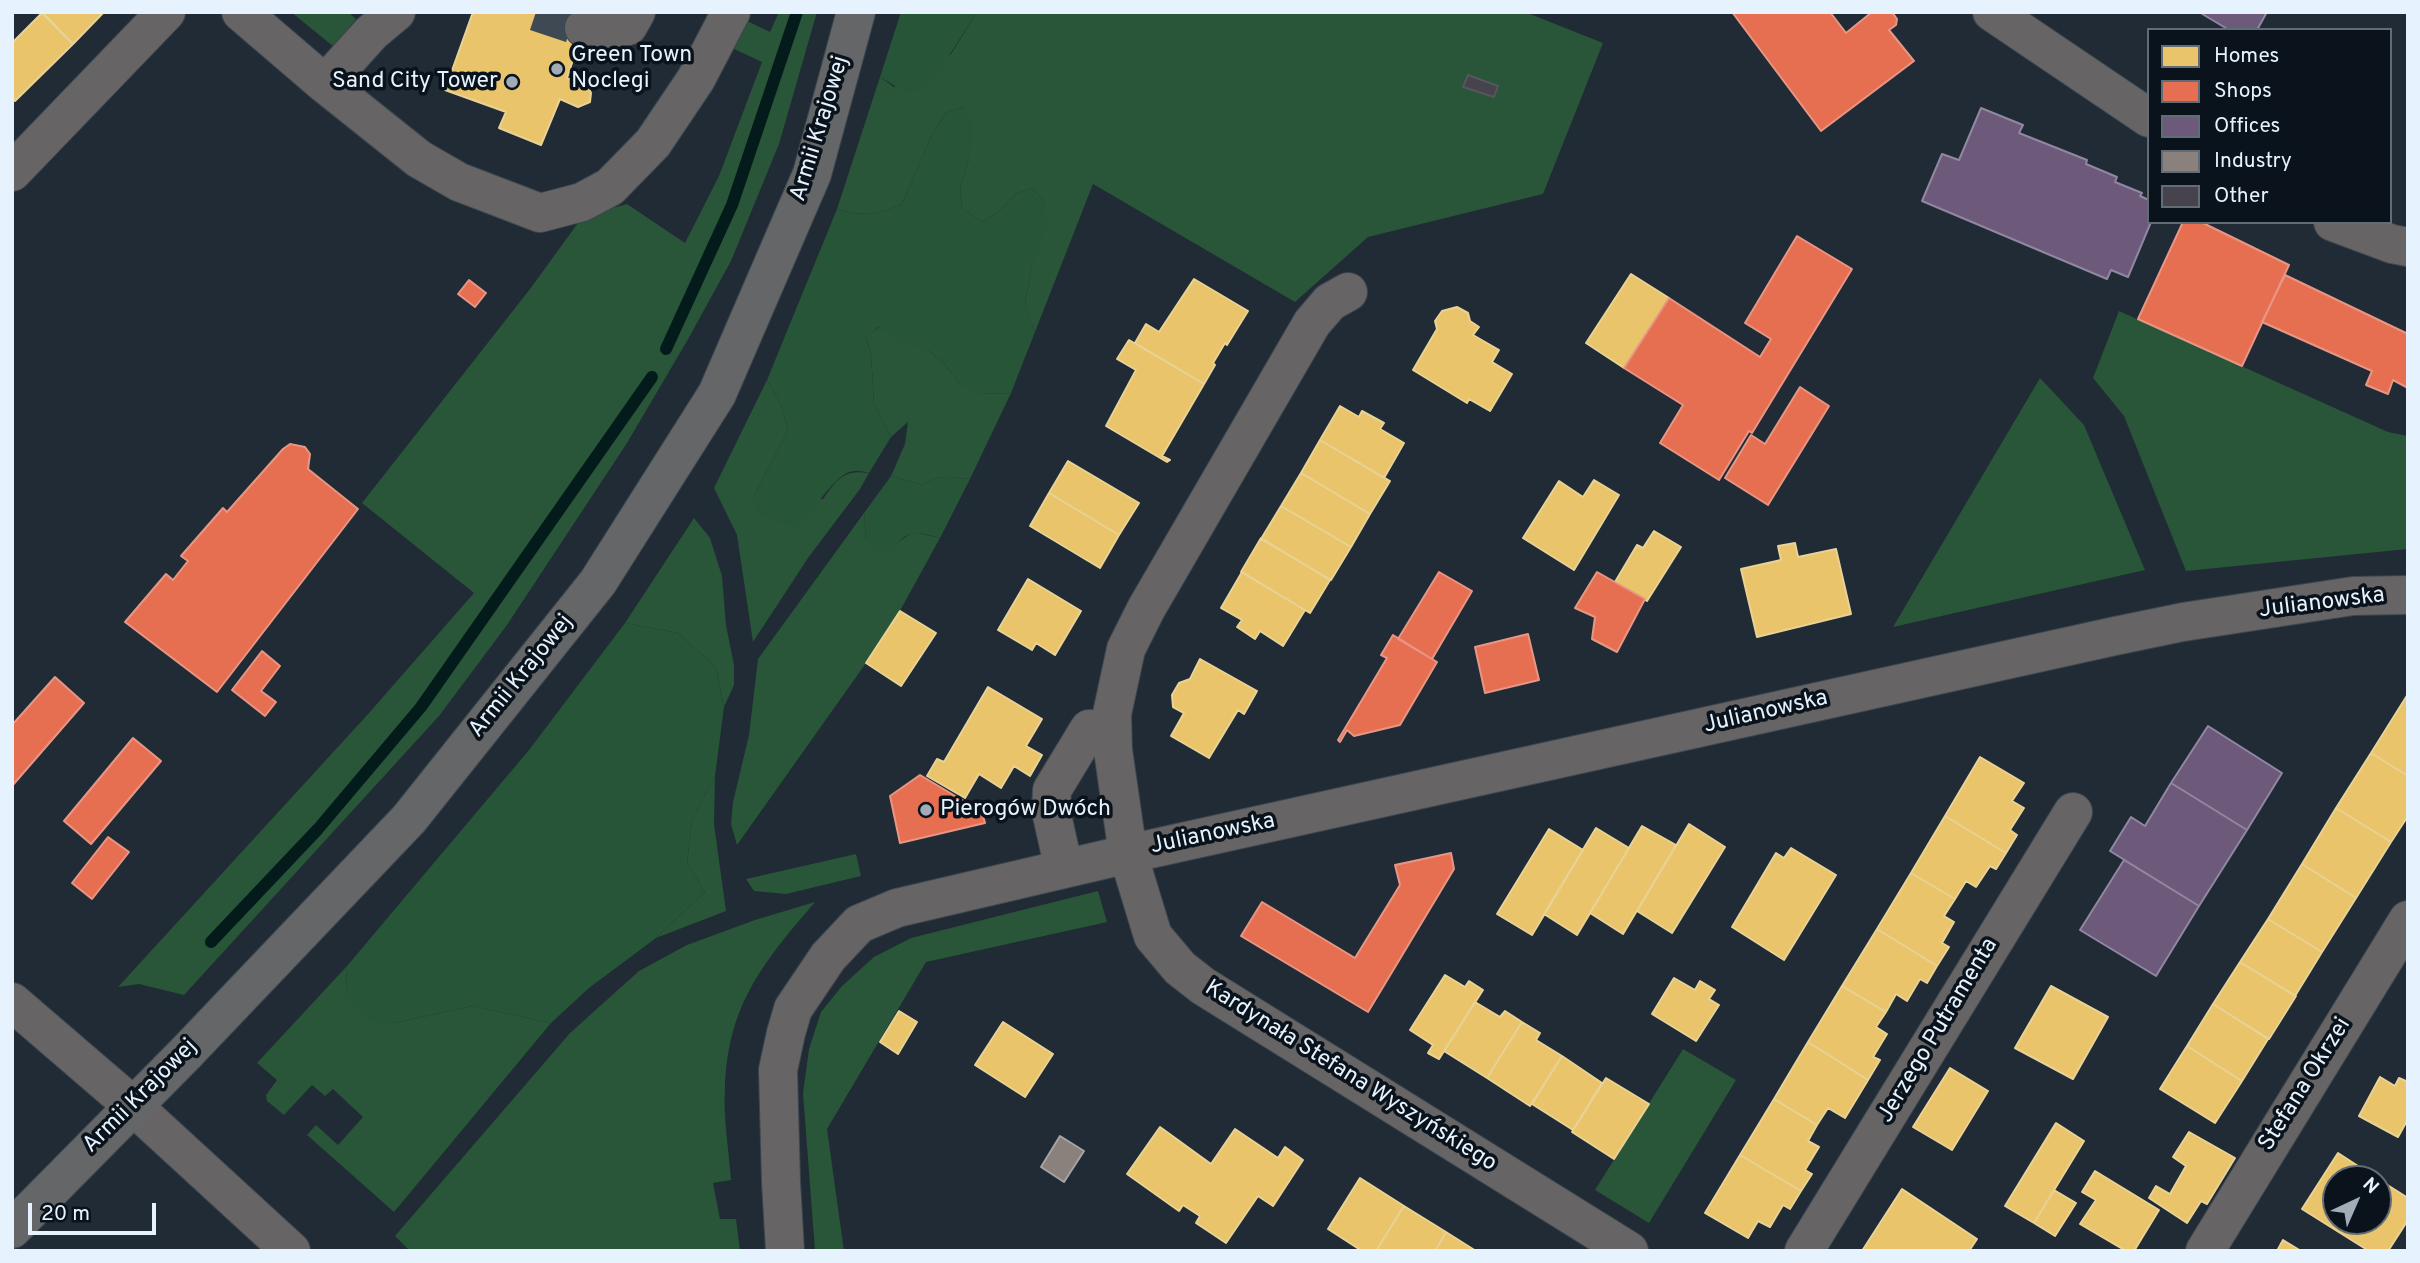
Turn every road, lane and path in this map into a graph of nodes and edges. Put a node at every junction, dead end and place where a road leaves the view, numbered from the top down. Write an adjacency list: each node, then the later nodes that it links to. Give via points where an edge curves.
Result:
1 (166, 12): 11 (street)
2 (241, 12): 9 (street)
3 (397, 12): 9 (street, via 371,33)
4 (636, 12): 8 (street, via 628,26)
5 (731, 12): 9 (street, via 696,79 653,143 610,187 582,202 540,213 459,182 419,159)
6 (856, 12): 22 (main road, Armii Krajowej, via 812,174 717,394 598,582 409,820)
7 (1992, 12): 10 (street)
8 (584, 29)
9 (325, 84)
10 (2147, 117)
11 (12, 172)
12 (2339, 224): 13 (street)
13 (2408, 247)
14 (1348, 292): 16 (street, Julianowska, via 1330,302 1312,323 1146,609 1118,677)
15 (2408, 595): 18 (street, Julianowska, via 2353,596 2128,633)
16 (1112, 731): 18 (street, Julianowska); 19 (street, via 1089,729 1052,790 1051,811)
17 (2073, 812): 27 (street, Jerzego Putramenta)
18 (1128, 854): 19 (street, Julianowska); 26 (street, Kardynała Stefana Wyszyńskiego, via 1153,936 1180,968)
19 (1064, 869): 25 (street, Julianowska, via 897,908 859,924 828,957 793,1009 778,1070)
20 (2408, 920): 28 (street, Stefana Okrzei)
21 (12, 1002): 22 (street)
22 (133, 1106): 23 (main road, Armii Krajowej); 24 (street)
23 (12, 1229)
24 (291, 1251)
25 (785, 1251)
26 (1629, 1251)
27 (1804, 1251)
28 (2205, 1251)

